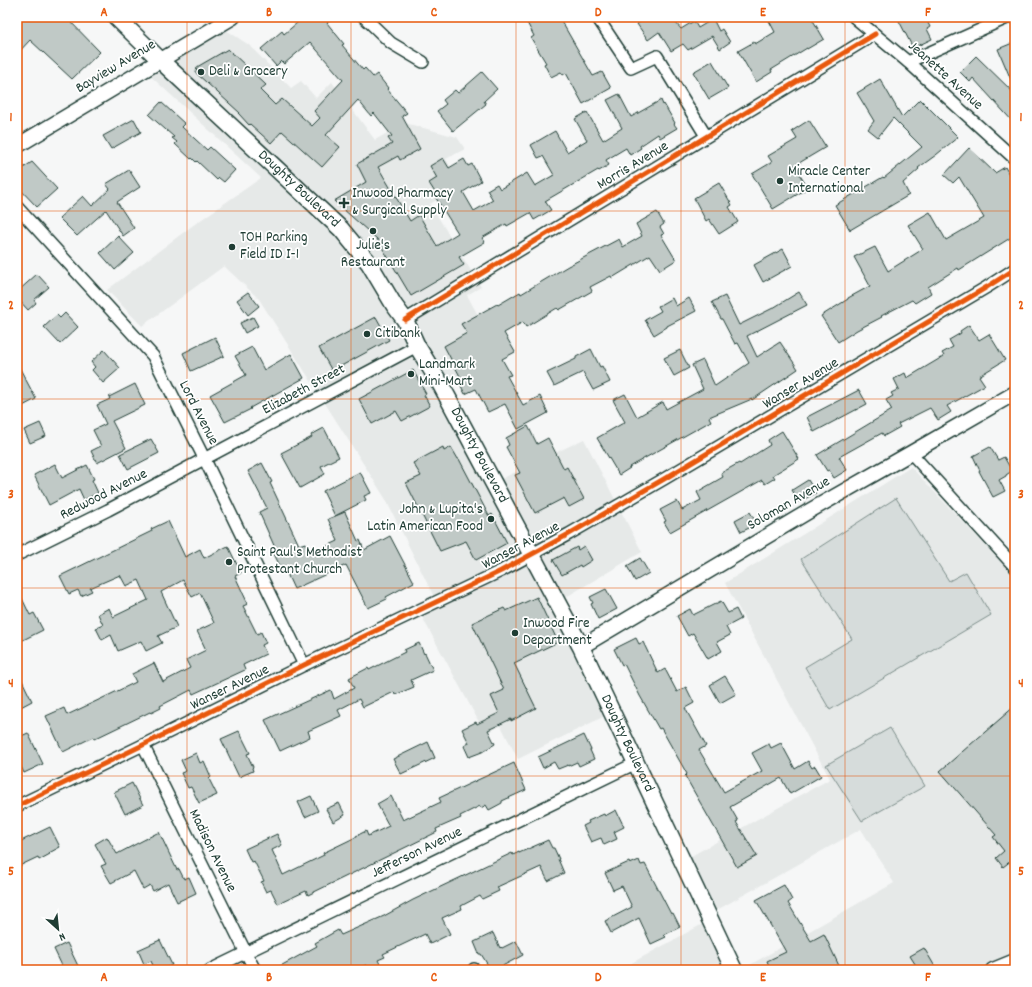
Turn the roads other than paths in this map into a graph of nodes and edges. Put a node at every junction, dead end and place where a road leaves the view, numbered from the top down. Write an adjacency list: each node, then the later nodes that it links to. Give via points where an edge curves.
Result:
1 (116, 17): 8 (main road, Doughty Boulevard)
2 (233, 17): 8 (street, Bayview Avenue)
3 (364, 17): 9 (street, via 391,42)
4 (597, 17): 11 (street, via 631,68 656,56)
5 (854, 17): 7 (street, Jeanette Avenue)
6 (1010, 17): 10 (street)
7 (874, 34): 10 (street, Jeanette Avenue); 11 (street, Morris Avenue)
8 (160, 60): 12 (street, Bayview Avenue); 16 (main road, Doughty Boulevard, via 341,229 369,262)
9 (423, 62)
10 (908, 62): 13 (street, Jeanette Avenue)
11 (706, 136): 16 (street, Morris Avenue)
12 (17, 146)
13 (1015, 159)
14 (17, 208): 20 (street, Lord Avenue, via 153,356)
15 (1015, 269): 21 (street, Wanser Avenue, via 664,479)
16 (405, 320): 17 (main road, Doughty Boulevard)
17 (417, 346): 20 (street, Elizabeth Street); 21 (main road, Doughty Boulevard, via 441,385)
18 (1015, 393): 19 (street, Soloman Avenue)
19 (911, 454): 23 (street); 24 (street, Soloman Avenue, via 811,510)
20 (205, 460): 22 (street, Redwood Avenue); 25 (street, Lord Avenue)
21 (532, 554): 24 (main road, Doughty Boulevard); 25 (street, Wanser Avenue)
22 (17, 555)
23 (1015, 567)
24 (581, 647): 27 (main road, Doughty Boulevard)
25 (304, 665): 26 (street, Wanser Avenue)
26 (143, 745): 28 (street, Wanser Avenue); 29 (street, Madison Avenue)
27 (636, 763): 29 (street, Jefferson Avenue); 33 (main road, Doughty Boulevard)
28 (17, 806)
29 (246, 953): 31 (street, Jefferson Avenue); 32 (street, Madison Avenue)
30 (1015, 961): 34 (street)
31 (210, 970)
32 (255, 970)
33 (734, 970)
34 (992, 970)

